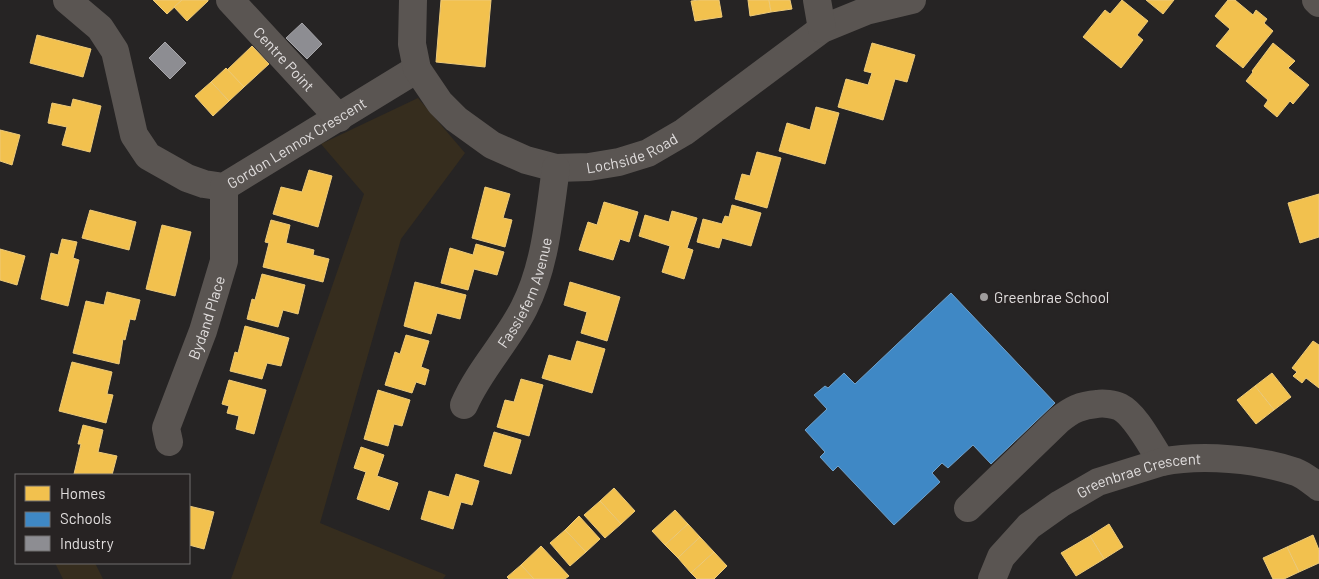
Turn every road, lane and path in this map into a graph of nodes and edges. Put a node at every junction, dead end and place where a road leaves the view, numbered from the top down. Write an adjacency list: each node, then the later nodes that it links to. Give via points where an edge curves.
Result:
1 (67, 0): 12 (street, Gordon Lennox Crescent, via 100,28 115,51 134,135 148,156 187,178)
2 (230, 0): 10 (street, Centre Point)
3 (413, 0): 9 (street, Lochside Road, via 412,44)
4 (817, 0): 8 (street)
5 (912, 0): 8 (street, Lochside Road, via 866,11)
6 (1316, 0): 7 (street)
7 (1319, 3)
8 (822, 29): 11 (street, Lochside Road, via 684,132 648,153 589,167)
9 (417, 70): 10 (street, Gordon Lennox Crescent); 11 (street, Lochside Road, via 440,102 472,132 526,160)
10 (339, 118): 12 (street, Gordon Lennox Crescent)
11 (556, 168): 13 (street, Fassiefern Avenue, via 536,281 503,344 477,380)
12 (224, 187): 14 (street, Bydand Place, via 224,261 166,428)
13 (464, 405)
14 (169, 442)
15 (1162, 462): 16 (street, Greenbrae Crescent, via 1251,461 1298,473); 17 (street, via 1136,423 1118,406 1083,405 1059,420); 18 (street, Greenbrae Crescent, via 1098,482 1060,504 1029,526 1001,557)
16 (1319, 488)
17 (968, 508)
18 (992, 579)

